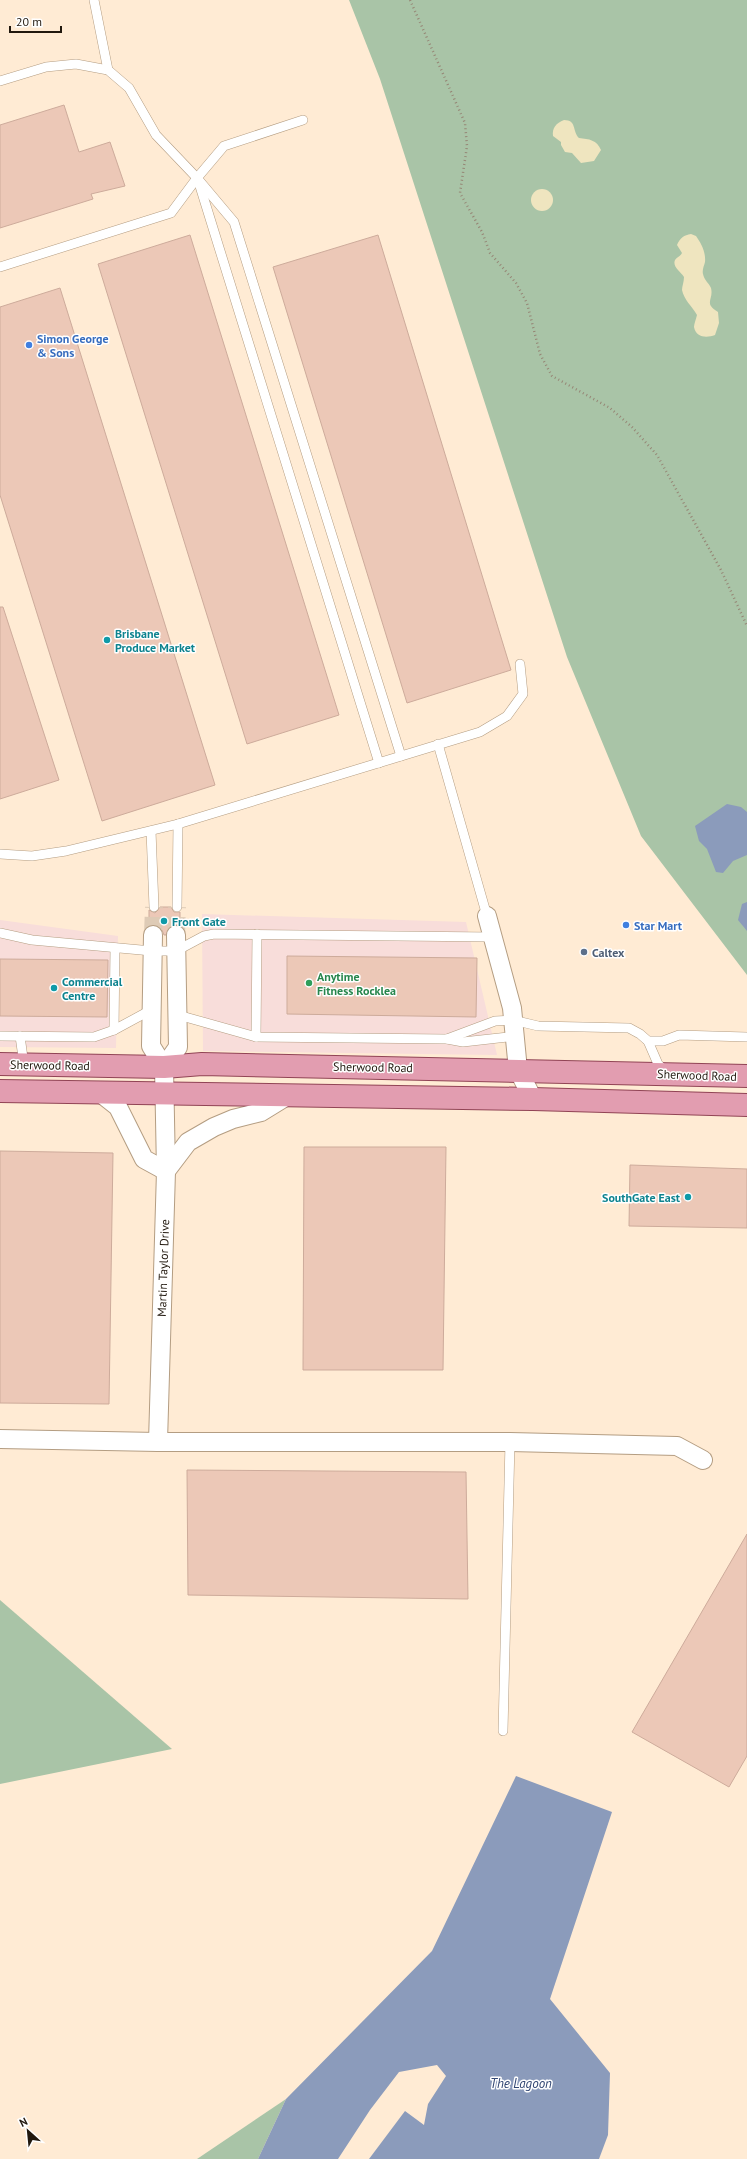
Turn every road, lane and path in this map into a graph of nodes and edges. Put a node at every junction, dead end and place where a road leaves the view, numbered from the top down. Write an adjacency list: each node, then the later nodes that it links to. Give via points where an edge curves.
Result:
1 (94, 0): 3 (lane)
2 (410, 0): 8 (path, via 465,123 467,146 460,193 482,232 490,253 516,283 527,303 540,354 552,376 610,408 632,427 657,455 721,570)
3 (108, 70): 4 (lane, via 76,64 53,66); 6 (lane, via 129,88 156,135)
4 (0, 81)
5 (303, 120): 6 (lane, via 224,146)
6 (197, 178): 7 (lane, via 171,214); 11 (lane, via 234,222); 12 (lane)
7 (0, 267)
8 (747, 626)
9 (520, 664): 10 (lane, via 523,694 507,716 480,732)
10 (438, 744): 11 (lane); 18 (lane)
11 (401, 756): 12 (lane)
12 (379, 763): 13 (lane)
13 (178, 824): 14 (lane); 17 (lane)
14 (151, 831): 15 (lane, via 66,851 32,856); 16 (lane)
15 (0, 854)
16 (154, 907)
17 (177, 907)
18 (487, 916): 21 (street)
19 (0, 933): 24 (lane, via 32,940)
20 (257, 934): 21 (lane); 23 (lane, via 214,934); 31 (lane)
21 (492, 937): 27 (street, via 512,1008)
22 (153, 943): 23 (lane); 24 (lane); 25 (street)
23 (176, 943): 26 (street)
24 (115, 948): 28 (lane)
25 (152, 1010): 28 (lane); 37 (street, via 151,1046)
26 (178, 1015): 31 (lane); 37 (street, via 178,1047)
27 (514, 1028): 33 (lane, via 463,1042); 33 (lane, via 495,1021); 34 (lane, via 629,1028); 38 (street)
28 (114, 1030): 30 (lane, via 94,1037)
29 (0, 1036): 30 (lane)
30 (20, 1036): 36 (lane)
31 (256, 1037): 33 (lane)
32 (747, 1037): 34 (lane, via 679,1035 663,1041)
33 (447, 1039)
34 (648, 1041): 39 (lane, via 658,1064)
35 (0, 1064): 36 (main road, Sherwood Road)
36 (24, 1065): 37 (main road, Sherwood Road)
37 (164, 1067): 38 (main road, Sherwood Road, via 202,1064); 43 (street, Martin Taylor Drive)
38 (518, 1070): 39 (main road, Sherwood Road); 45 (street)
39 (668, 1074): 40 (main road, Sherwood Road)
40 (747, 1076)
41 (0, 1091): 42 (main road)
42 (99, 1092): 43 (main road); 47 (street, via 118,1107 144,1159)
43 (164, 1093): 44 (main road); 47 (street, Martin Taylor Drive)
44 (287, 1096): 45 (main road); 47 (street, via 260,1112 233,1119 188,1142)
45 (533, 1099): 46 (main road)
46 (747, 1105)
47 (166, 1171): 49 (street, Martin Taylor Drive)
48 (0, 1439): 49 (street)
49 (158, 1442): 50 (street)
50 (510, 1442): 51 (street, via 677,1446); 52 (lane)
51 (703, 1460)
52 (503, 1731)

